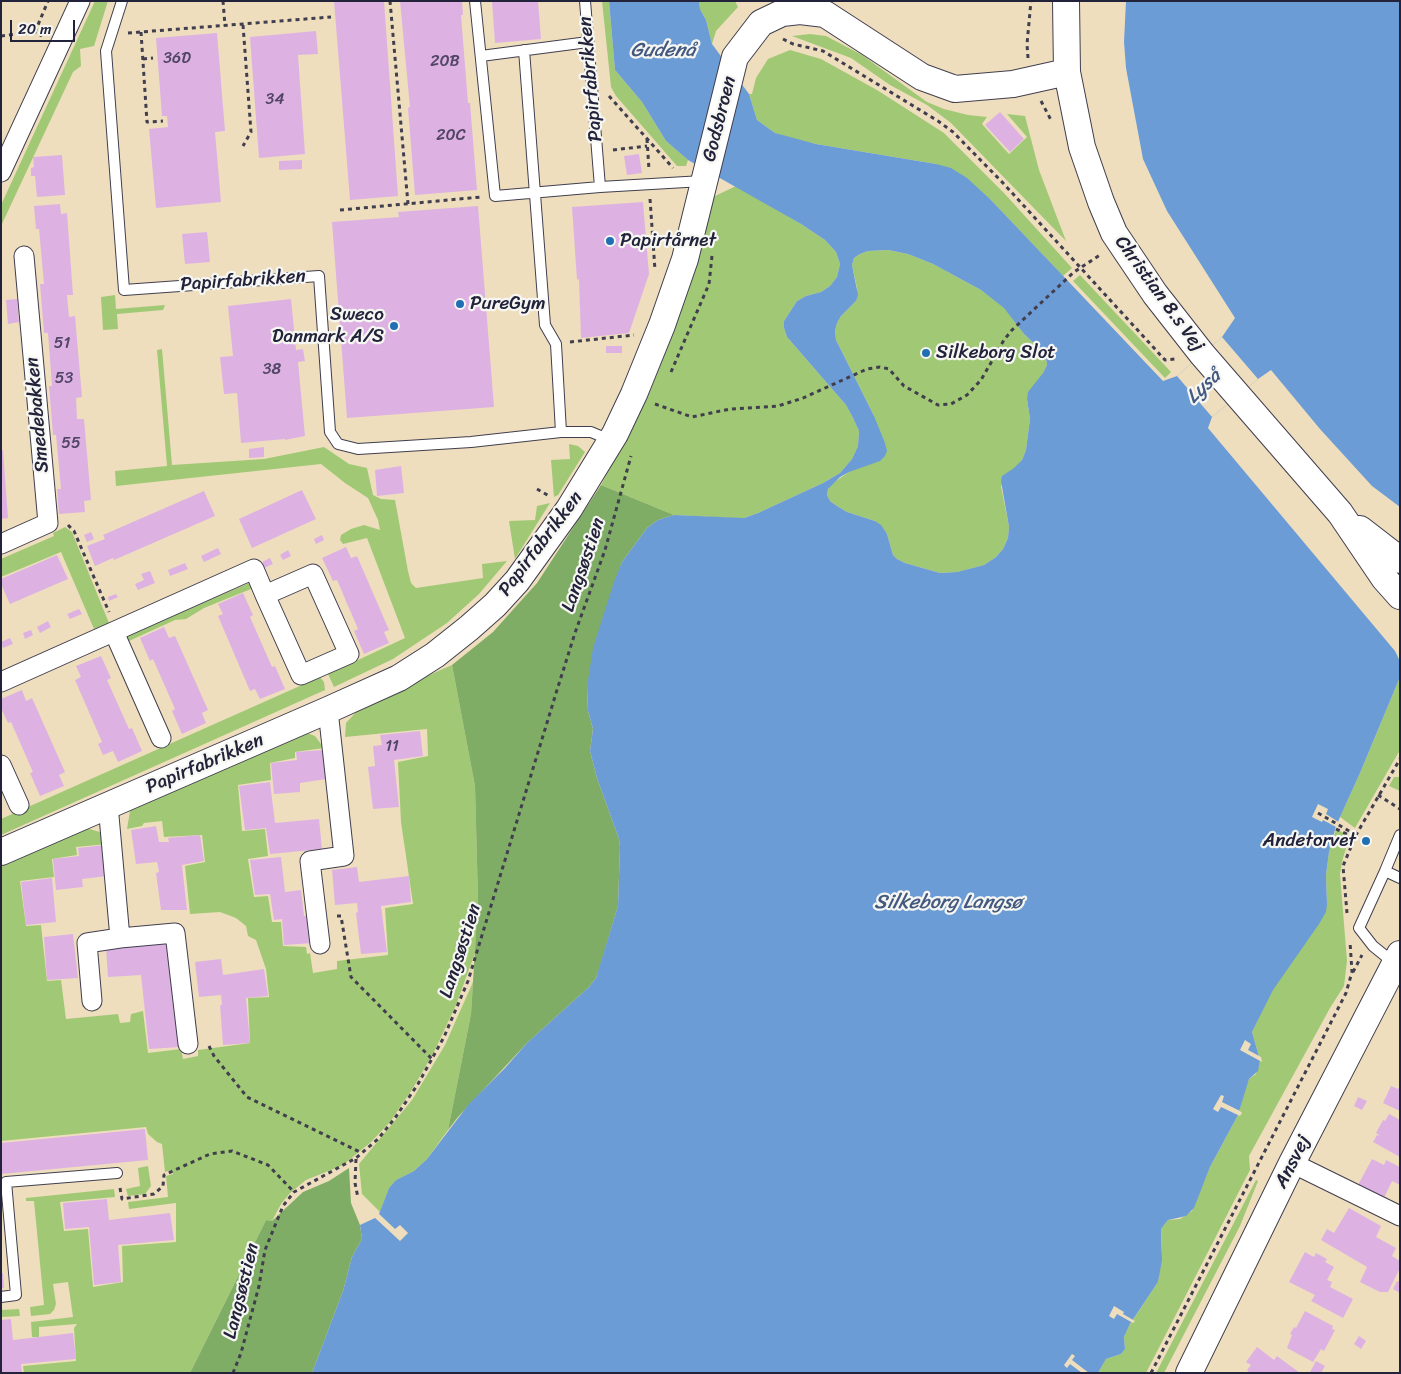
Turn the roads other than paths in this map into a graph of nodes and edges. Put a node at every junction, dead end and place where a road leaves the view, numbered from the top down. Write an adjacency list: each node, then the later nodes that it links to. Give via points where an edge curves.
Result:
1 (80, 1): 11 (street)
2 (122, 1): 16 (lane, Papirfabrikken, via 106,51 124,290 320,276 330,432 338,444 358,449)
3 (475, 1): 9 (lane)
4 (585, 1): 7 (lane, Papirfabrikken)
5 (1066, 1): 10 (street, Christian 8.s Vej)
6 (825, 8): 10 (street, via 922,77 955,89 1013,84); 12 (street, Godsbroen, via 782,13 760,22 735,57)
7 (588, 42): 8 (lane); 13 (lane, Papirfabrikken)
8 (524, 50): 9 (lane); 14 (lane)
9 (481, 56): 14 (lane, via 495,196)
10 (1067, 72): 18 (street, Christian 8.s Vej, via 1082,147 1114,233 1155,294 1202,354)
11 (1, 172)
12 (695, 182): 13 (lane); 17 (street, Papirfabrikken, via 685,259 634,394)
13 (600, 187): 14 (lane)
14 (536, 193): 16 (lane, via 545,326 556,344)
15 (24, 256): 19 (street, Smedebakken, via 48,523)
16 (561, 432): 17 (lane, Papirfabrikken, via 591,432)
17 (611, 440): 25 (street, Papirfabrikken, via 544,546 494,605 414,669)
18 (1340, 513): 20 (street, Christian 8.s Vej); 22 (street, Christian 8.s Vej)
19 (1, 544)
20 (1400, 560)
21 (265, 595): 21 (street, via 300,675 349,654 313,574); 23 (street, via 254,569)
22 (1400, 596)
23 (114, 632): 24 (street); 26 (street)
24 (1, 682)
25 (328, 710): 29 (street, Papirfabrikken); 35 (street, via 344,856 310,861)
26 (161, 738)
27 (1, 765): 28 (street)
28 (19, 805)
29 (108, 805): 31 (street, Papirfabrikken); 34 (street)
30 (1400, 835): 32 (lane)
31 (1, 852)
32 (1385, 871): 33 (lane); 36 (lane, via 1359,928 1373,946)
33 (1400, 878)
34 (120, 938): 37 (street, via 87,943); 38 (street, via 175,932)
35 (320, 944)
36 (1397, 958): 39 (street, Ansvej)
37 (92, 1002)
38 (188, 1044)
39 (1292, 1163): 41 (street); 43 (street, Ansvej)
40 (117, 1172): 42 (lane, via 6,1182 16,1295)
41 (1400, 1216)
42 (1, 1297)
43 (1189, 1373)

